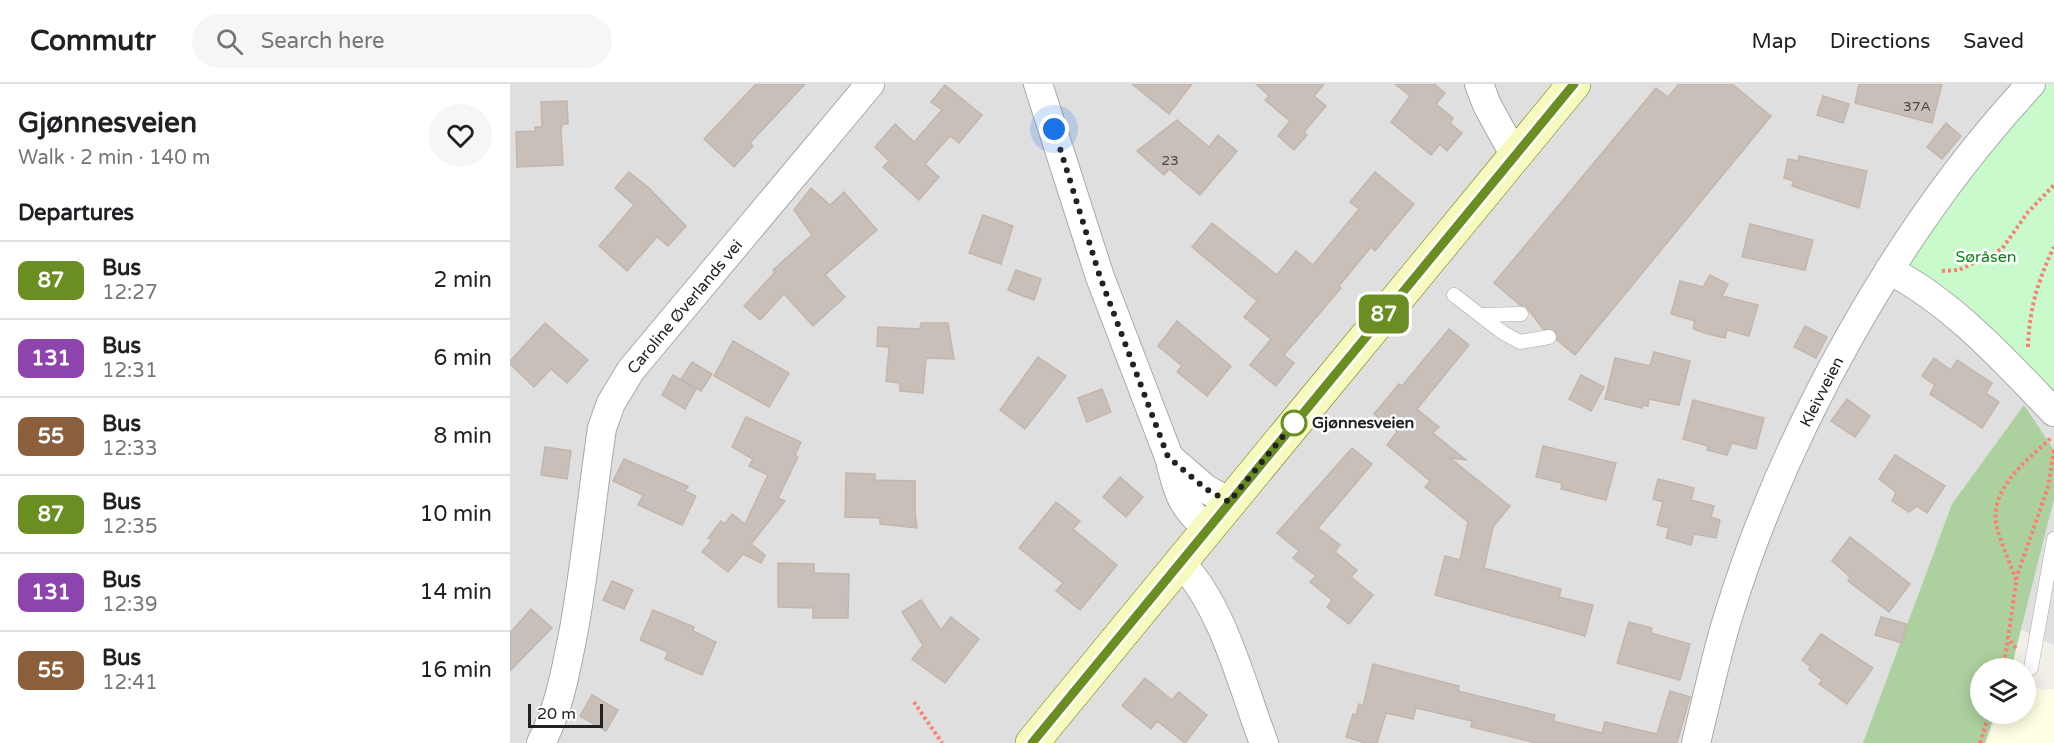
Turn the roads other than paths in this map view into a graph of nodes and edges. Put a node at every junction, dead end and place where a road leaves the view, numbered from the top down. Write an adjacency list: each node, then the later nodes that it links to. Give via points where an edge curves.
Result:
1 (870, 84): 19 (street, Caroline Øverlands vei, via 631,370 611,403 602,428 565,676 553,719)
2 (1038, 84): 13 (street, via 1100,277)
3 (1479, 84): 6 (street)
4 (1574, 84): 6 (main road)
5 (2031, 84): 7 (street, Kleivveien, via 1942,189)
6 (1515, 156): 14 (main road)
7 (1894, 273): 12 (street, via 1966,324); 22 (street, Kleivveien, via 1808,419 1764,518 1727,620)
8 (1454, 295): 10 (lane)
9 (1521, 314): 10 (lane)
10 (1480, 315): 11 (lane, via 1520,342)
11 (1550, 337)
12 (2054, 412)
13 (1168, 457): 14 (street, via 1206,489); 15 (street, via 1189,512)
14 (1229, 502): 15 (main road)
15 (1207, 528): 17 (main road)
16 (2054, 539): 18 (lane)
17 (1180, 562): 20 (main road); 21 (street, via 1193,575 1219,623)
18 (2033, 658)
19 (541, 743)
20 (1032, 743)
21 (1264, 743)
22 (1696, 743)

